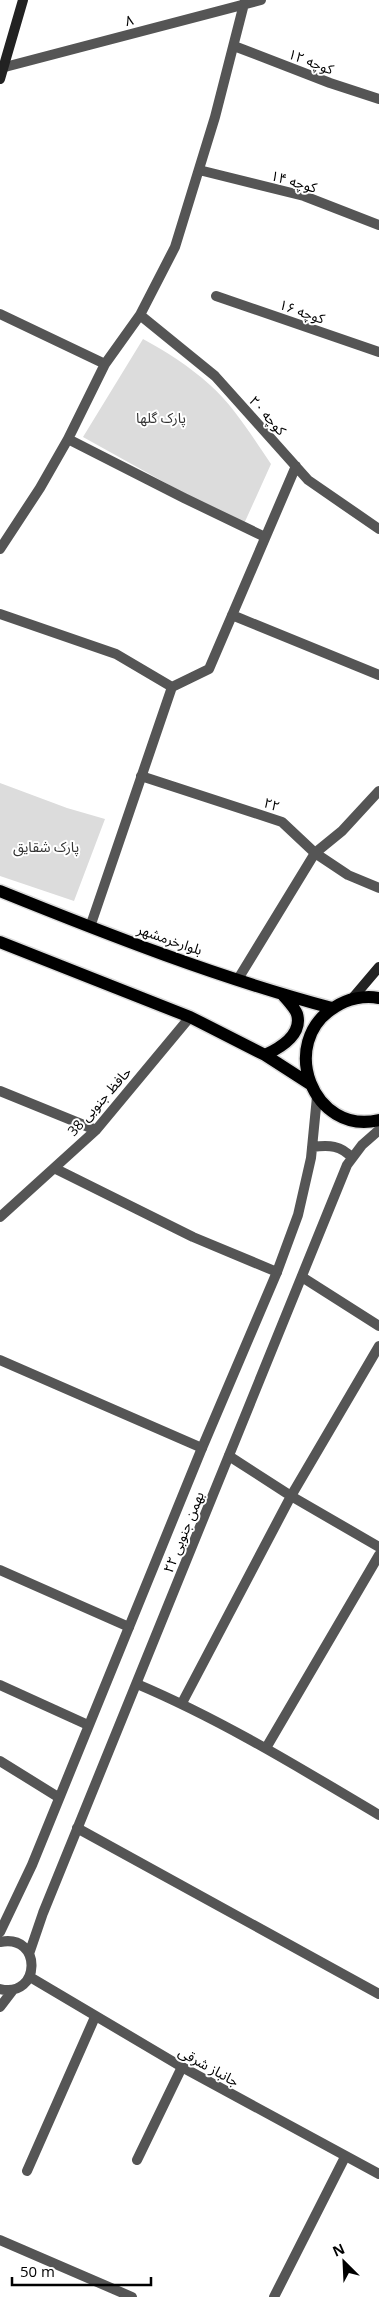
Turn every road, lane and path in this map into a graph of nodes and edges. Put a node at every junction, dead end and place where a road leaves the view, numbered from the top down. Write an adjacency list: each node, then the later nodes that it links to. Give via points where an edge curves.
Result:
1 (23, 0): 5 (main road)
2 (261, 0): 3 (street, ۸)
3 (245, 2): 4 (street); 5 (street, ۸)
4 (234, 46): 7 (street, کوچه ۱۲); 8 (street)
5 (5, 66): 6 (main road)
6 (0, 79)
7 (379, 99)
8 (199, 170): 9 (street, کوچه ۱۴, via 304,196); 12 (street, via 175,247)
9 (379, 225)
10 (216, 296): 13 (street, کوچه ۱۶)
11 (0, 314): 14 (street)
12 (140, 315): 14 (street); 16 (street, کوچه ۲۰, via 215,376)
13 (379, 352)
14 (105, 364): 15 (street)
15 (68, 439): 18 (street); 19 (street)
16 (296, 466): 17 (street, کوچه ۲۰, via 308,480); 18 (street)
17 (379, 528)
18 (266, 537): 21 (street)
19 (0, 548)
20 (0, 614): 23 (street, via 116,654)
21 (232, 615): 22 (street); 23 (street, via 209,669)
22 (379, 675)
23 (172, 687): 24 (street)
24 (140, 776): 26 (street, ۲۲, via 282,822); 29 (street)
25 (379, 791): 26 (street, via 342,831)
26 (315, 853): 27 (street, ۲۲, via 348,875); 32 (street)
27 (379, 888)
28 (0, 892): 29 (main road, بلوارخرمشهر)
29 (90, 927): 32 (main road, بلوارخرمشهر)
30 (0, 942): 37 (main road)
31 (379, 967): 35 (main road)
32 (238, 979): 33 (main road, بلوارخرمشهر)
33 (283, 995): 36 (main road, بلوارخرمشهر); 38 (main road, via 297,1014 296,1031 283,1046)
34 (379, 998): 35 (main road)
35 (352, 1000): 36 (main road)
36 (332, 1008): 39 (main road, via 317,1022 309,1036 305,1068)
37 (190, 1017): 38 (main road); 43 (street, حافظ جنوبی 38)
38 (265, 1055): 39 (main road)
39 (310, 1084): 41 (main road)
40 (0, 1091): 43 (street)
41 (317, 1096): 42 (main road, via 327,1107 351,1119); 45 (street, ۲۲ بهمن جنوبی)
42 (379, 1120)
43 (96, 1130): 47 (street, حافظ جنوبی 38)
44 (379, 1130): 46 (street, ۲۲ بهمن جنوبی)
45 (312, 1147): 46 (street, via 336,1146); 49 (street, ۲۲ بهمن جنوبی, via 298,1215)
46 (352, 1158): 50 (street, ۲۲ بهمن جنوبی)
47 (54, 1168): 48 (street, حافظ جنوبی 38); 49 (street, via 193,1236)
48 (0, 1217)
49 (277, 1272): 54 (street, ۲۲ بهمن جنوبی)
50 (302, 1277): 51 (street); 55 (street, ۲۲ بهمن جنوبی)
51 (379, 1326)
52 (379, 1346): 56 (street)
53 (0, 1360): 54 (street)
54 (202, 1448): 60 (street, ۲۲ بهمن جنوبی)
55 (229, 1456): 56 (street); 61 (street, ۲۲ بهمن جنوبی)
56 (291, 1496): 57 (street); 63 (street)
57 (379, 1547)
58 (379, 1555): 65 (street)
59 (0, 1570): 60 (street)
60 (129, 1627): 64 (street, ۲۲ بهمن جنوبی)
61 (137, 1684): 63 (street); 69 (street, ۲۲ بهمن جنوبی)
62 (0, 1685): 64 (street)
63 (182, 1703): 65 (street)
64 (88, 1725): 67 (street, ۲۲ بهمن جنوبی)
65 (266, 1748): 68 (street)
66 (0, 1761): 67 (street)
67 (58, 1797): 70 (street, ۲۲ بهمن جنوبی, via 32,1865)
68 (379, 1815)
69 (78, 1828): 72 (street, ۲۲ بهمن جنوبی); 76 (street)
70 (0, 1932)
71 (0, 1942): 72 (street, via 18,1943)
72 (29, 1954): 73 (street, via 32,1961)
73 (30, 1977): 75 (street); 78 (street, جانباز شرقی)
74 (0, 1989): 75 (street)
75 (13, 1990): 77 (street)
76 (379, 1994)
77 (0, 2007)
78 (94, 2017): 79 (street, جانباز شرقی); 82 (street)
79 (182, 2067): 80 (street, جانباز شرقی); 81 (street)
80 (345, 2158): 83 (street, جانباز شرقی); 86 (street)
81 (137, 2160)
82 (27, 2170)
83 (379, 2174)
84 (0, 2240): 85 (street)
85 (132, 2297)
86 (274, 2297)

